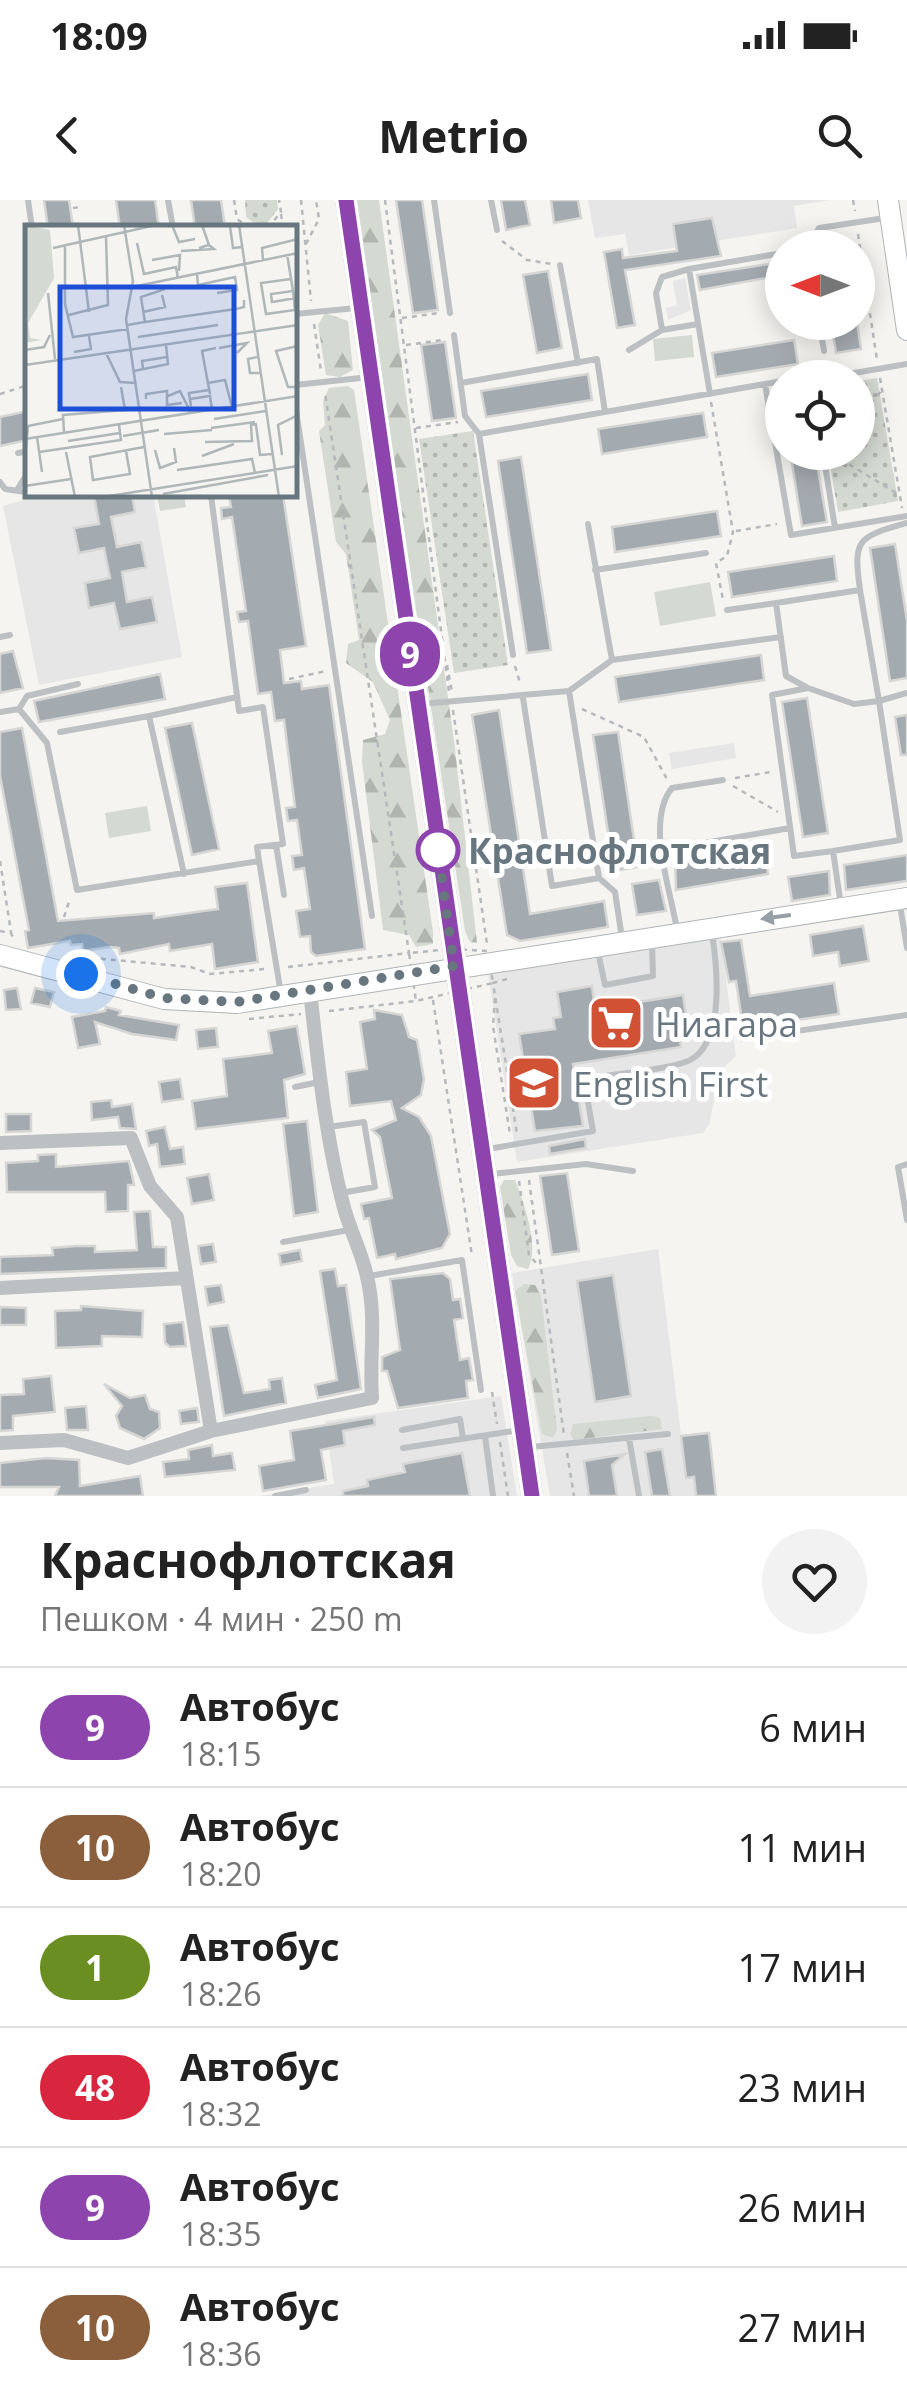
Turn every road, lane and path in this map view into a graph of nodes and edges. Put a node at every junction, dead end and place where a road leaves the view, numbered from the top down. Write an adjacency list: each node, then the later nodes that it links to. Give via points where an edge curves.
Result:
1 (28, 200): 15 (lane)
2 (168, 200): 16 (lane)
3 (234, 200): 17 (path, via 237,219)
4 (279, 200): 14 (path)
5 (302, 200): 22 (path)
6 (316, 200): 24 (path, via 319,219)
7 (346, 200): 28 (main road)
8 (385, 200): 32 (path)
9 (434, 200): 30 (lane)
10 (491, 200): 20 (lane)
11 (81, 207): 12 (path)
12 (73, 208)
13 (889, 209): 21 (lane); 35 (main road)
14 (280, 212): 18 (path); 19 (path)
15 (32, 225)
16 (173, 225)
17 (246, 225)
18 (270, 225)
19 (282, 225)
20 (497, 230): 26 (path, via 503,244 527,260)
21 (818, 230)
22 (305, 239): 23 (path); 24 (path)
23 (298, 240)
24 (306, 245): 29 (path)
25 (765, 257): 27 (lane)
26 (560, 265): 41 (lane)
27 (689, 269): 33 (lane); 34 (lane, via 662,277 656,293)
28 (362, 307): 29 (lane); 44 (main road)
29 (312, 312): 31 (lane); 46 (path)
30 (450, 312): 32 (path)
31 (298, 314)
32 (400, 318): 38 (path)
33 (698, 324): 34 (lane); 52 (lane)
34 (662, 330): 39 (lane)
35 (907, 330)
36 (454, 337): 38 (path); 45 (lane)
37 (822, 340): 40 (lane)
38 (404, 346): 57 (path)
39 (628, 350)
40 (824, 352)
41 (578, 363): 45 (lane); 54 (lane, via 598,360)
42 (907, 364): 43 (lane)
43 (875, 369)
44 (371, 377): 46 (lane); 98 (main road)
45 (460, 383): 55 (lane)
46 (323, 384): 48 (lane); 134 (path, via 409,952)
47 (765, 384): 52 (lane)
48 (298, 385)
49 (25, 386): 51 (path)
50 (882, 390): 53 (path)
51 (0, 394)
52 (710, 394): 54 (lane); 76 (path)
53 (875, 398)
54 (605, 412): 58 (lane)
55 (469, 420): 57 (path); 58 (lane)
56 (298, 422): 61 (lane)
57 (415, 428): 96 (path)
58 (479, 434): 85 (lane)
59 (25, 452): 60 (lane)
60 (18, 453)
61 (305, 466): 62 (lane); 87 (lane)
62 (298, 467)
63 (780, 470): 73 (lane)
64 (828, 470): 75 (lane)
65 (857, 470): 70 (path)
66 (25, 476): 68 (lane)
67 (0, 482): 68 (lane)
68 (16, 490): 69 (lane)
69 (25, 492)
70 (900, 495)
71 (211, 498): 94 (lane)
72 (907, 519): 75 (lane); 79 (lane, via 863,538 855,550)
73 (789, 522): 75 (lane, via 791,535); 76 (path)
74 (588, 524): 78 (lane)
75 (835, 528)
76 (733, 532): 81 (path, via 726,556 716,563)
77 (706, 553): 78 (lane)
78 (595, 570): 86 (lane)
79 (860, 590): 80 (lane); 97 (lane)
80 (776, 603): 81 (lane); 84 (lane)
81 (728, 610)
82 (10, 635): 83 (lane)
83 (0, 636)
84 (780, 636): 86 (lane); 91 (lane, via 786,676)
85 (513, 655): 89 (path)
86 (612, 660): 92 (lane)
87 (335, 670): 88 (path); 121 (lane)
88 (290, 679)
89 (518, 679)
90 (78, 684): 100 (lane, via 28,696)
91 (808, 688): 97 (lane, via 854,704); 104 (lane, via 772,695)
92 (570, 691): 95 (lane); 99 (lane)
93 (907, 693): 97 (lane)
94 (237, 697): 102 (lane); 109 (lane, via 239,711 263,707 283,844)
95 (523, 698): 96 (lane); 115 (lane, via 552,886)
96 (452, 700): 98 (lane); 132 (path)
97 (879, 701): 111 (lane, via 900,840)
98 (418, 704): 133 (main road)
99 (572, 704): 106 (path, via 644,737); 115 (lane)
100 (18, 710): 101 (lane); 116 (lane, via 47,743)
101 (0, 712)
102 (149, 716): 103 (lane); 114 (lane)
103 (60, 732)
104 (782, 770): 105 (path); 107 (lane)
105 (723, 780): 106 (lane); 107 (path)
106 (672, 788): 110 (lane, via 662,800)
107 (789, 818): 108 (lane)
108 (790, 828): 110 (lane); 111 (lane, via 794,856)
109 (276, 845): 113 (lane, via 256,847); 117 (lane)
110 (663, 850): 123 (lane)
111 (833, 851): 119 (lane)
112 (0, 861): 125 (path)
113 (259, 862): 114 (lane); 134 (lane)
114 (184, 874): 116 (lane)
115 (599, 878): 127 (lane, via 614,892)
116 (77, 890): 120 (path)
117 (284, 895)
118 (903, 899): 119 (main road); 130 (lane)
119 (841, 907): 122 (main road, one-way to 122)
120 (64, 916)
121 (372, 916)
122 (711, 926): 123 (main road); 145 (lane, via 718,996 707,1045 690,1060 584,1079 592,1130)
123 (677, 931): 126 (main road)
124 (0, 932): 125 (path)
125 (12, 933): 131 (path)
126 (651, 936): 127 (main road); 128 (lane, via 652,976 605,985)
127 (623, 940): 128 (main road)
128 (596, 944): 133 (main road)
129 (68, 946): 134 (path, via 68,955 210,974)
130 (907, 948)
131 (8, 950): 137 (main road, via 164,998 237,1002)
132 (488, 951)
133 (454, 966): 136 (main road); 146 (main road)
134 (276, 968): 137 (lane)
135 (493, 983): 145 (path)
136 (310, 990): 137 (main road); 141 (street)
137 (281, 995)
138 (433, 1000): 156 (path)
139 (907, 1014): 140 (lane)
140 (742, 1039)
141 (320, 1081): 142 (lane); 143 (street)
142 (295, 1086)
143 (328, 1127): 152 (street); 152 (lane, via 364,1122 375,1188)
144 (0, 1143): 159 (street, via 131,1138 150,1186 177,1217)
145 (515, 1144): 146 (lane)
146 (482, 1150): 151 (main road)
147 (907, 1164): 153 (lane, via 898,1167)
148 (528, 1170): 149 (lane); 150 (lane, via 586,1164); 157 (path)
149 (517, 1171): 151 (lane); 157 (path, via 529,1255)
150 (632, 1171)
151 (486, 1175): 170 (main road)
152 (340, 1193): 154 (street)
153 (907, 1220)
154 (350, 1230): 155 (lane); 158 (street)
155 (283, 1242)
156 (472, 1256)
157 (540, 1267): 171 (path)
158 (368, 1276): 162 (lane, via 462,1260); 164 (street, via 372,1398)
159 (186, 1278): 160 (street); 164 (street)
160 (0, 1288)
161 (490, 1374): 165 (path)
162 (481, 1390)
163 (402, 1430): 169 (lane, via 460,1419)
164 (211, 1431): 172 (street, via 128,1458 64,1440)
165 (498, 1434): 167 (lane); 170 (lane); 177 (path)
166 (668, 1434): 168 (lane)
167 (484, 1436): 169 (lane); 176 (lane)
168 (629, 1438): 171 (lane); 180 (lane)
169 (464, 1439): 173 (lane)
170 (524, 1439): 171 (lane); 178 (main road)
171 (565, 1442): 179 (path)
172 (0, 1443)
173 (403, 1448)
174 (306, 1490): 175 (lane)
175 (275, 1496)
176 (493, 1496)
177 (508, 1496)
178 (532, 1496)
179 (574, 1496)
180 (639, 1496)

